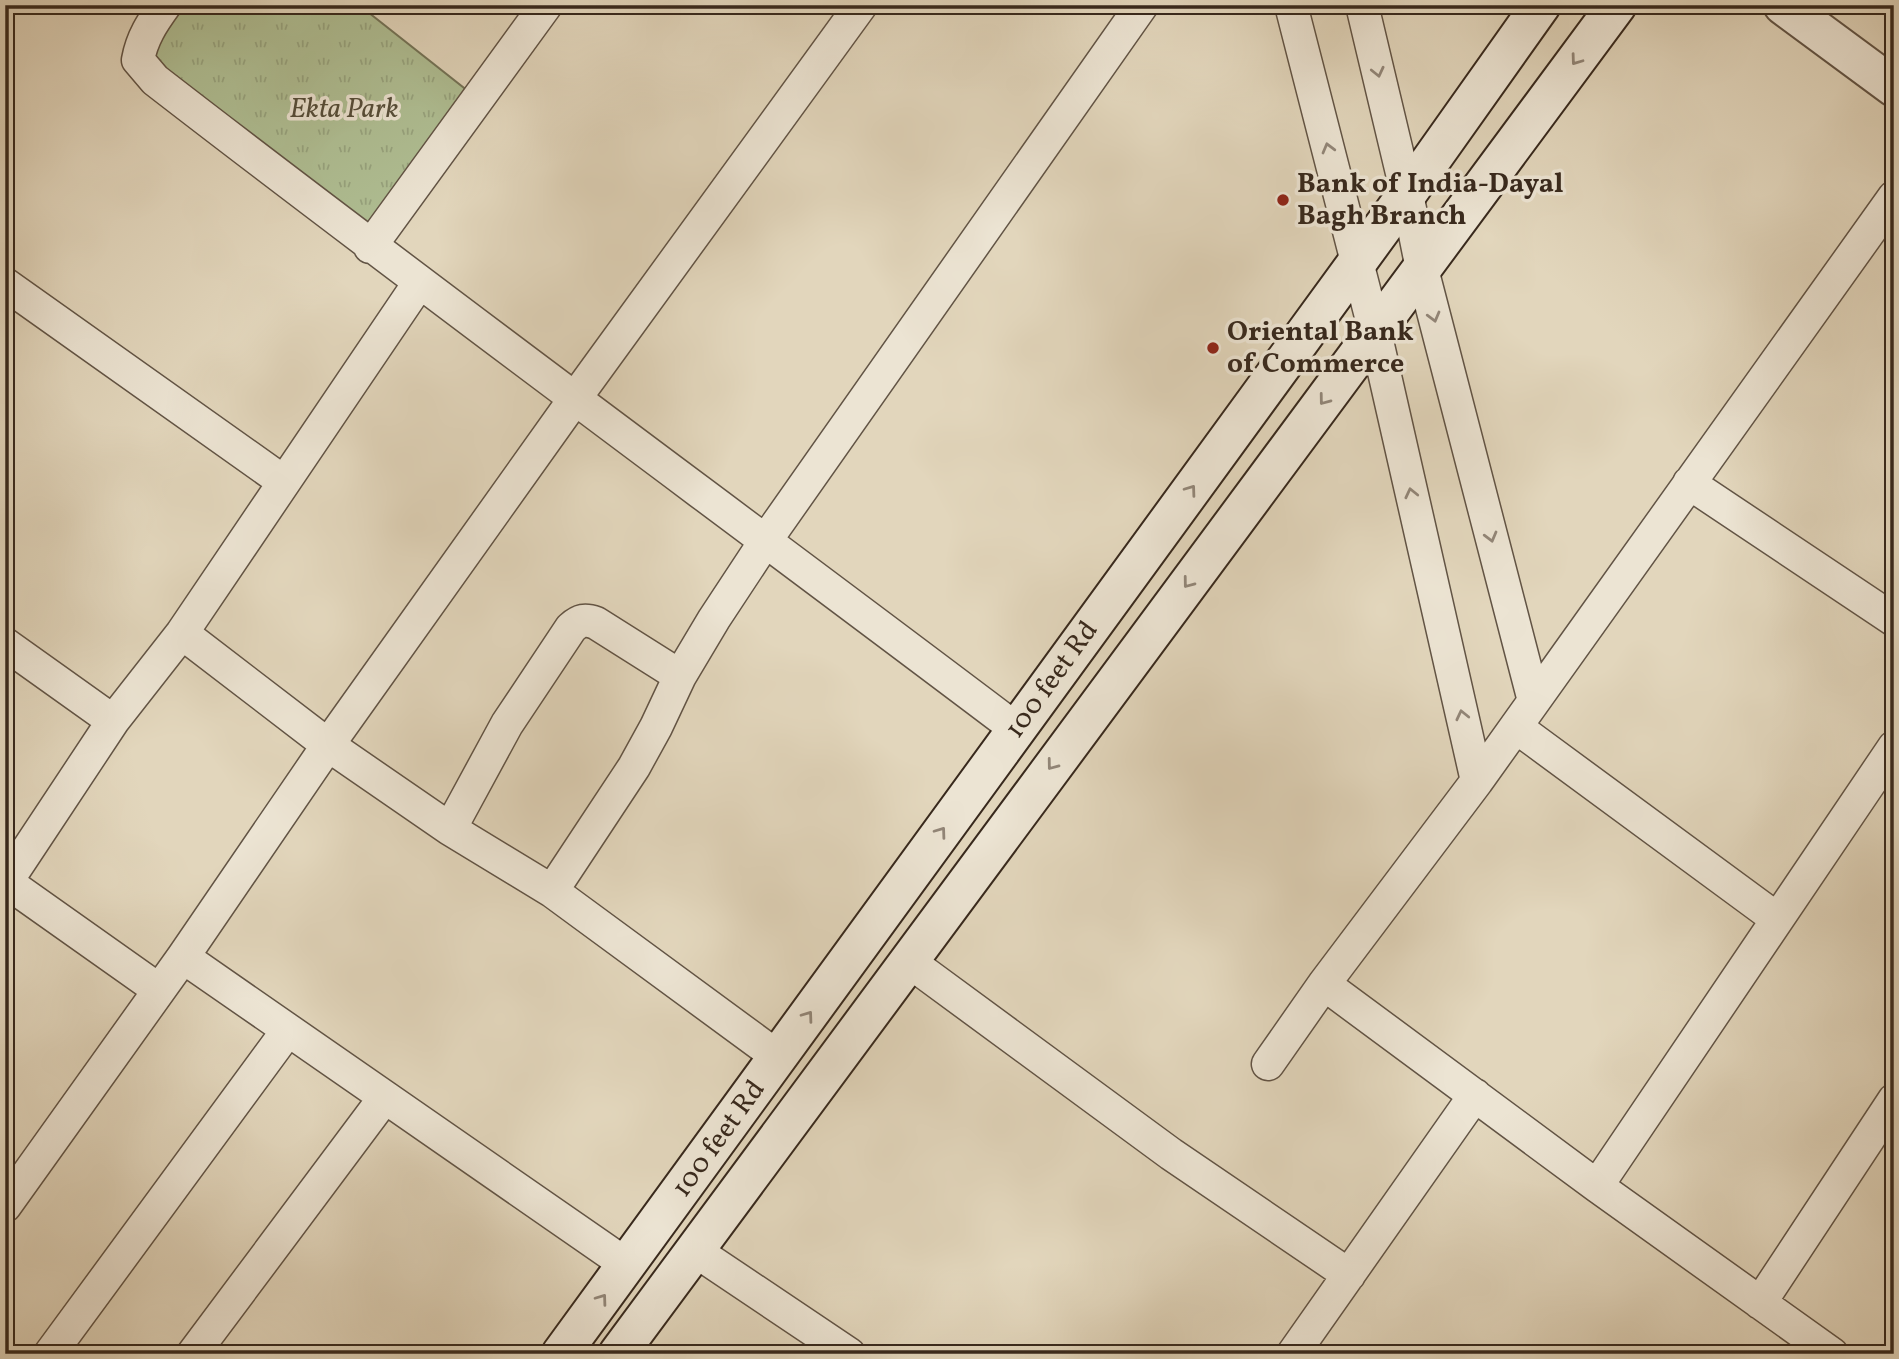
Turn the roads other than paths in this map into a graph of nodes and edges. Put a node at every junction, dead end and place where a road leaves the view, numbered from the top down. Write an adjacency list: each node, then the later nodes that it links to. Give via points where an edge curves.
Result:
1 (165, 5): 13 (street, via 141,43 138,60 144,68)
2 (546, 5): 13 (street)
3 (861, 5): 19 (street)
4 (1142, 5): 22 (street)
5 (1291, 5): 14 (street, one-way to 5)
6 (1362, 5): 11 (street, one-way to 11)
7 (1541, 5): 11 (main road, 100 feet Rd)
8 (1617, 5): 15 (main road, one-way to 15)
9 (1783, 5): 10 (main road)
10 (1894, 87)
11 (1407, 194): 14 (main road, 100 feet Rd); 15 (street)
12 (1894, 197): 21 (street)
13 (370, 247): 16 (street)
14 (1357, 261): 18 (street); 30 (main road, 100 feet Rd, one-way to 14)
15 (1422, 269): 18 (main road); 27 (street, one-way to 27)
16 (419, 283): 19 (street); 20 (street)
17 (5, 284): 20 (street)
18 (1375, 332): 33 (street, one-way to 18); 39 (main road, one-way to 39)
19 (576, 397): 22 (street); 31 (street)
20 (284, 482): 24 (street)
21 (1689, 482): 23 (street); 27 (street)
22 (766, 540): 26 (street); 30 (street)
23 (1894, 620)
24 (182, 633): 28 (street); 31 (street)
25 (5, 644): 28 (street)
26 (680, 676): 34 (street, via 596,623 578,622 506,724); 36 (street, via 634,766)
27 (1534, 701): 29 (street)
28 (113, 721): 35 (street)
29 (1516, 727): 33 (street); 37 (street)
30 (1016, 729): 43 (main road, 100 feet Rd, one-way to 30)
31 (328, 745): 34 (street); 38 (street)
32 (1894, 747): 37 (street)
33 (1477, 781): 40 (street)
34 (450, 829): 36 (street)
35 (6, 883): 41 (street)
36 (552, 891): 43 (street)
37 (1777, 919): 48 (street)
38 (183, 957): 41 (street); 42 (street)
39 (907, 960): 50 (main road); 52 (street, via 1171,1154)
40 (1324, 984): 44 (street); 45 (street)
41 (159, 990): 49 (street)
42 (288, 1030): 46 (street); 54 (street)
43 (778, 1056): 51 (main road, 100 feet Rd)
44 (1268, 1064)
45 (1475, 1095): 48 (street); 52 (street)
46 (385, 1097): 51 (street); 55 (street)
47 (1888, 1119): 53 (street)
48 (1597, 1186): 53 (street)
49 (5, 1206)
50 (694, 1250): 57 (main road); 58 (street)
51 (626, 1265): 56 (main road, 100 feet Rd, one-way to 51)
52 (1349, 1275): 59 (street)
53 (1760, 1303): 60 (street)
54 (60, 1350)
55 (193, 1354)
56 (561, 1354)
57 (618, 1354)
58 (849, 1354)
59 (1293, 1354)
60 (1832, 1354)

